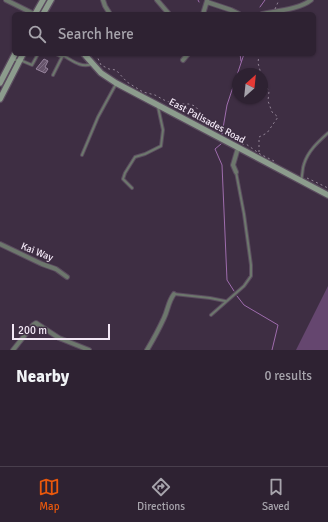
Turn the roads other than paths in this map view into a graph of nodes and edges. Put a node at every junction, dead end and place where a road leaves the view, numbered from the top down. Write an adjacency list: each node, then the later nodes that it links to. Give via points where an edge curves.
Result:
1 (6, 0): 8 (street)
2 (42, 0): 9 (street)
3 (51, 0): 10 (street)
4 (103, 0): 11 (street)
5 (157, 0): 12 (street)
6 (311, 0): 15 (street, via 305,5)
7 (207, 1): 13 (street); 14 (street)
8 (31, 12)
9 (36, 12)
10 (44, 12)
11 (109, 12)
12 (167, 12)
13 (204, 12)
14 (236, 12)
15 (273, 12)
16 (14, 56): 23 (street)
17 (37, 56): 21 (lane, via 32,65)
18 (64, 56): 24 (lane, via 78,64); 25 (lane)
19 (86, 56): 24 (street, East Palisades Road)
20 (186, 56): 22 (street)
21 (22, 57): 23 (lane); 28 (street)
22 (183, 60)
23 (12, 61): 26 (street)
24 (92, 64): 27 (street, East Palisades Road)
25 (53, 76)
26 (0, 83)
27 (116, 83): 29 (street, East Palisades Road); 32 (lane)
28 (0, 99)
29 (158, 106): 31 (street, East Palisades Road); 35 (lane, via 163,130 161,146 135,157 123,179)
30 (328, 134): 34 (lane, via 309,153)
31 (238, 148): 33 (street, via 233,165); 34 (street, East Palisades Road)
32 (82, 155)
33 (236, 172): 40 (lane, via 251,276 244,286)
34 (302, 178): 36 (street, East Palisades Road)
35 (132, 188)
36 (328, 195)
37 (0, 244): 38 (street, Kai Way)
38 (67, 276)
39 (174, 294): 40 (lane); 44 (street)
40 (226, 301): 41 (lane)
41 (211, 315)
42 (13, 350): 43 (street, via 36,323 59,338)
43 (89, 350)
44 (147, 350)

